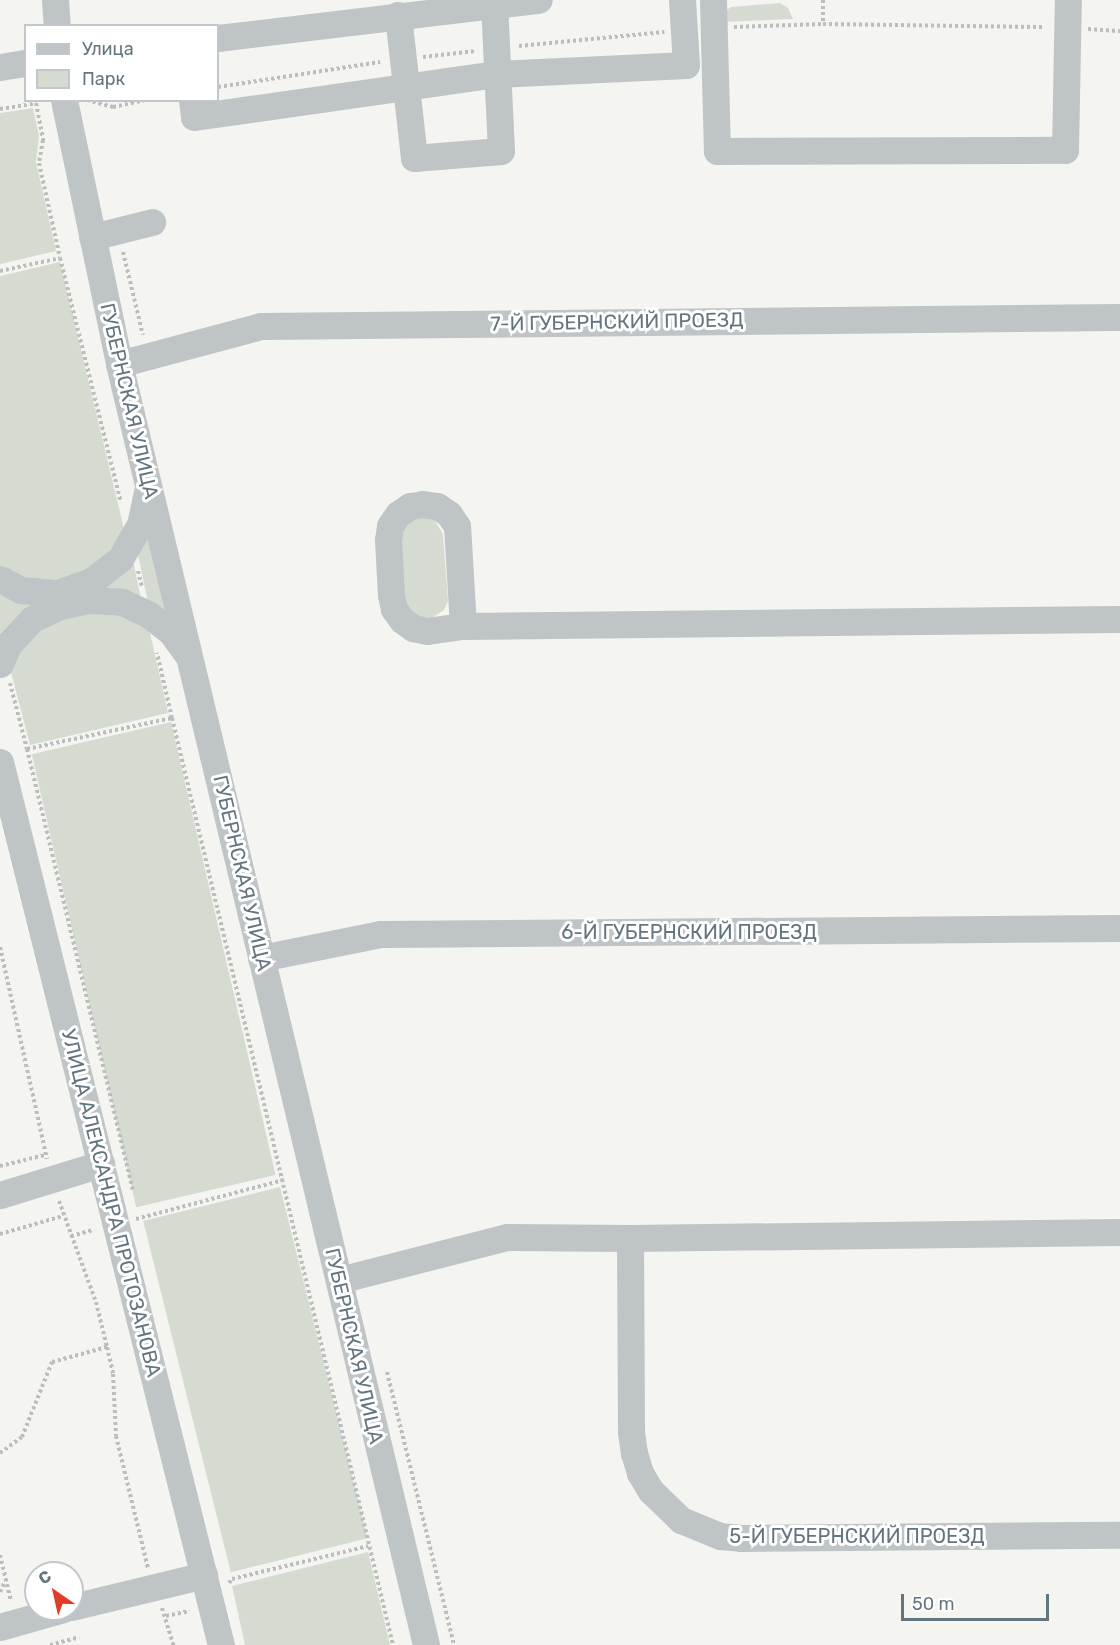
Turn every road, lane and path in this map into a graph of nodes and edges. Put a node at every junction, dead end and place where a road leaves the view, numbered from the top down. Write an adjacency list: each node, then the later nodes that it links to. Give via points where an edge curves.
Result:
1 (55, 0): 9 (street)
2 (539, 0): 7 (street)
3 (682, 0): 14 (street, via 686,65)
4 (712, 0): 6 (street, via 717,151 1065,150)
5 (823, 0): 10 (path)
6 (1068, 0)
7 (494, 5): 8 (street); 14 (street)
8 (398, 15): 11 (street); 15 (street)
9 (57, 24)
10 (824, 24)
11 (219, 38)
12 (24, 63): 13 (street)
13 (0, 67)
14 (497, 74): 15 (street); 15 (street, via 501,151 414,158)
15 (406, 86): 19 (street, via 194,117)
16 (64, 102): 22 (street, ГУБЕРНСКАЯ УЛИЦА)
17 (94, 102): 18 (path, via 113,107)
18 (136, 102)
19 (192, 102)
20 (36, 103): 23 (path, via 43,140 39,164)
21 (152, 222): 22 (street)
22 (92, 237): 26 (street, ГУБЕРНСКАЯ УЛИЦА)
23 (60, 258): 24 (path); 28 (path)
24 (0, 271)
25 (1120, 317): 26 (street, 7-Й ГУБЕРНСКИЙ ПРОЕЗД, via 261,326)
26 (119, 364): 27 (street, ГУБЕРНСКАЯ УЛИЦА)
27 (149, 484): 28 (street, via 140,525); 34 (street, ГУБЕРНСКАЯ УЛИЦА)
28 (131, 540): 29 (street, via 120,559 93,580 58,593 21,590); 30 (path)
29 (0, 579)
30 (148, 614): 34 (street, via 171,632); 35 (street, via 122,602 88,600 60,606 32,619 8,645)
31 (1120, 619): 32 (street)
32 (463, 626): 32 (street, via 457,526 437,506 410,506 390,526 394,609 413,628 427,631)
33 (156, 648): 36 (path)
34 (192, 662): 41 (street, ГУБЕРНСКАЯ УЛИЦА)
35 (4, 670): 37 (path)
36 (172, 718): 37 (path); 45 (path)
37 (27, 749): 47 (path)
38 (0, 762): 42 (street, УЛИЦА АЛЕКСАНДРА ПРОТОЗАНОВА)
39 (1120, 928): 41 (street, 6-Й ГУБЕРНСКИЙ ПРОЕЗД, via 381,934)
40 (0, 946): 44 (path)
41 (261, 958): 56 (street, ГУБЕРНСКАЯ УЛИЦА)
42 (101, 1164): 44 (street); 50 (street, УЛИЦА АЛЕКСАНДРА ПРОТОЗАНОВА)
43 (0, 1166): 44 (path)
44 (49, 1167): 46 (street); 49 (path)
45 (284, 1180): 50 (path); 60 (path)
46 (0, 1195)
47 (135, 1195)
48 (137, 1206): 50 (path)
49 (63, 1216): 53 (path); 54 (path)
50 (128, 1221): 51 (path); 54 (path); 62 (street, УЛИЦА АЛЕКСАНДРА ПРОТОЗАНОВА)
51 (143, 1229)
52 (1120, 1232): 55 (street)
53 (0, 1234)
54 (71, 1236): 57 (path, via 96,1302)
55 (630, 1238): 56 (street, via 507,1237); 59 (street, 5-Й ГУБЕРНСКИЙ ПРОЕЗД, via 634,1453 651,1491 681,1520 720,1536 741,1539)
56 (339, 1280): 77 (street, ГУБЕРНСКАЯ УЛИЦА)
57 (107, 1347): 58 (path, via 52,1362 22,1437); 65 (path, via 113,1374 116,1436)
58 (0, 1453)
59 (1120, 1535)
60 (368, 1545): 64 (path); 76 (path)
61 (0, 1555): 63 (path)
62 (215, 1575): 64 (path); 65 (street); 68 (street, УЛИЦА АЛЕКСАНДРА ПРОТОЗАНОВА)
63 (6, 1580): 66 (path); 71 (path)
64 (232, 1580): 68 (path)
65 (152, 1587): 67 (street); 69 (path)
66 (0, 1592)
67 (84, 1604)
68 (212, 1606): 69 (path); 75 (street, УЛИЦА АЛЕКСАНДРА ПРОТОЗАНОВА)
69 (166, 1616): 74 (path)
70 (24, 1620): 71 (street)
71 (8, 1625)
72 (79, 1637): 73 (path)
73 (50, 1645)
74 (173, 1645)
75 (221, 1645)
76 (393, 1645)
77 (426, 1645)

